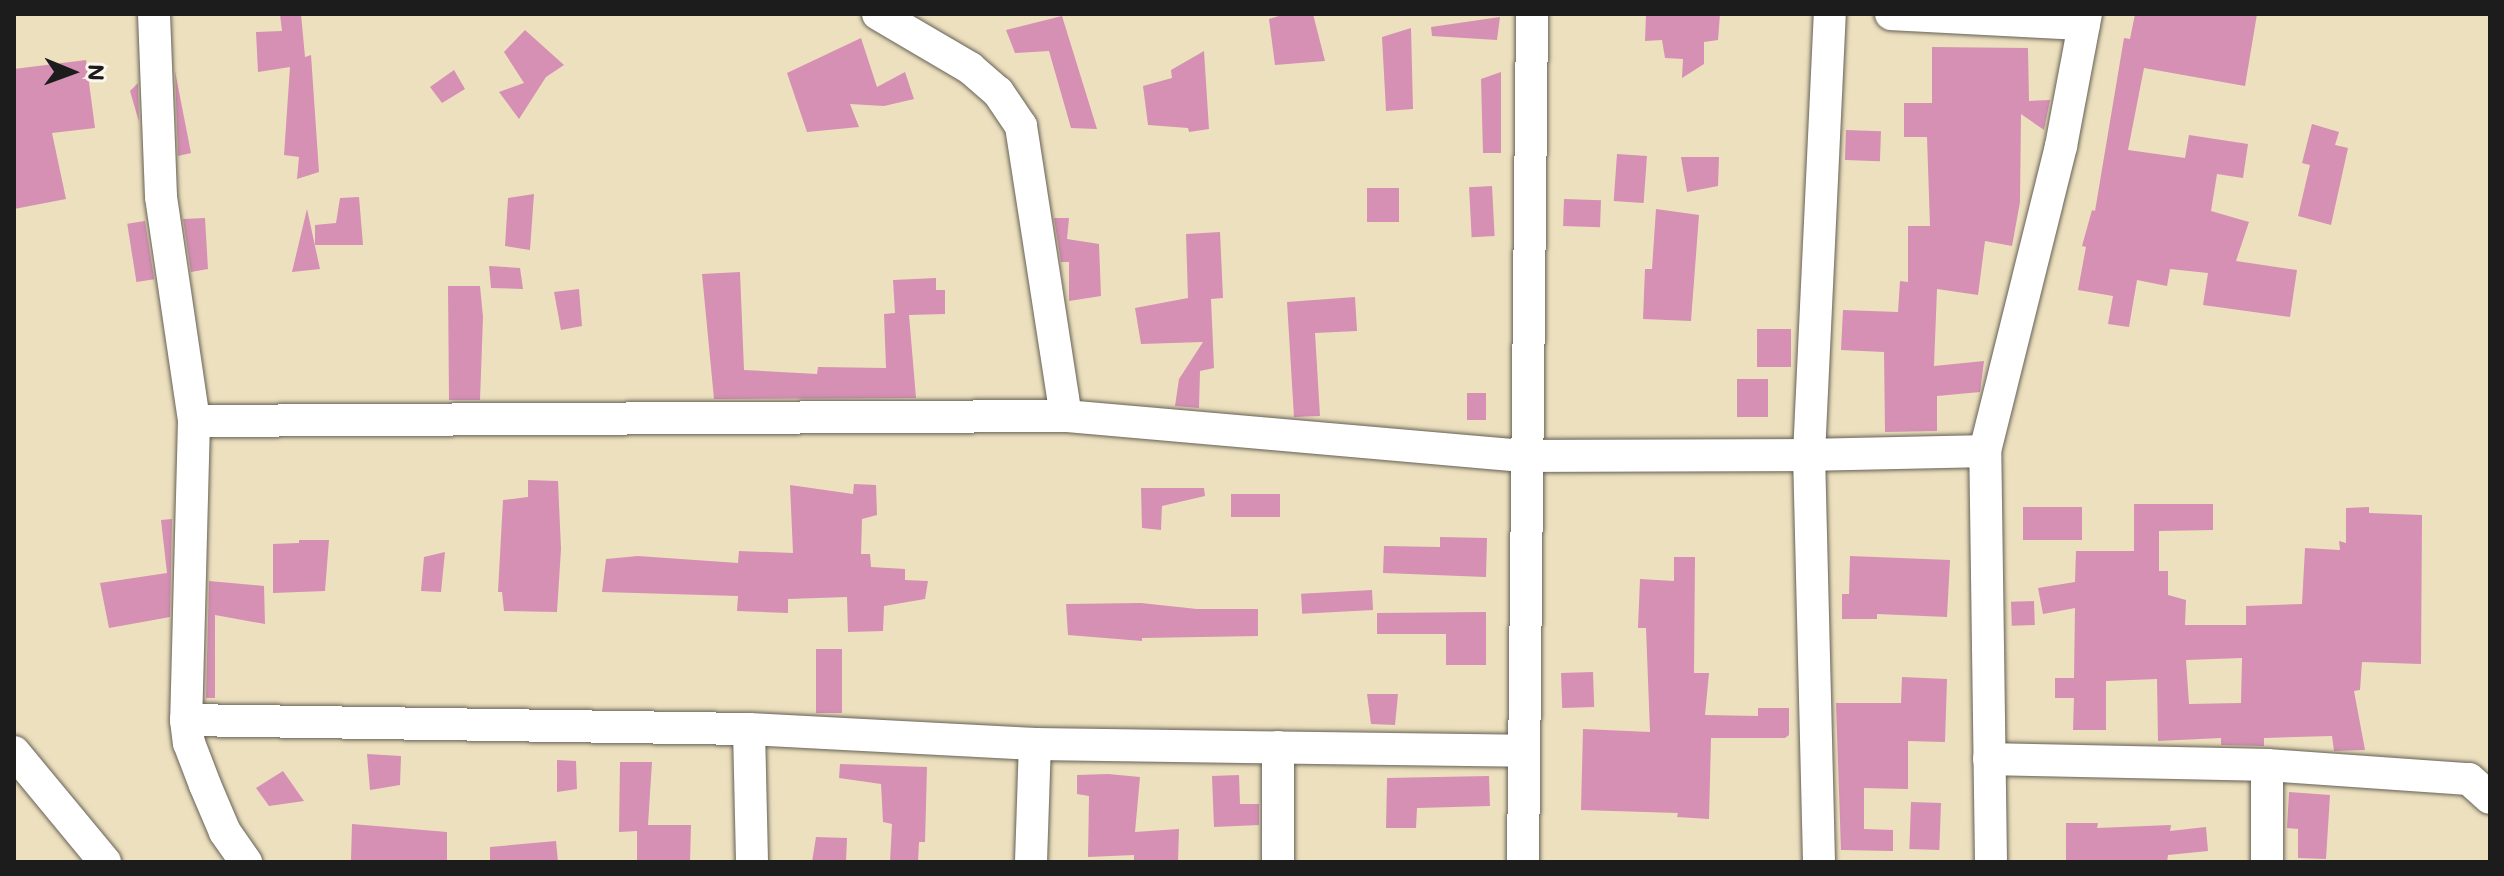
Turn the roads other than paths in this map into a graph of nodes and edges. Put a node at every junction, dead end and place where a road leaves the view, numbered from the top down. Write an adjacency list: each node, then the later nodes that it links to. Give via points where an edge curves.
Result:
1 (154, 14): 8 (street, via 161,197)
2 (878, 14): 7 (street, via 970,68 998,92 1021,126)
3 (1532, 14): 11 (street)
4 (1830, 14): 10 (street)
5 (1891, 14): 6 (street)
6 (2085, 19): 9 (street, via 2061,146)
7 (1066, 416): 8 (street); 11 (street)
8 (194, 421): 12 (street)
9 (1985, 451): 10 (street); 18 (street)
10 (1809, 455): 11 (street); 27 (street)
11 (1527, 456): 16 (street)
12 (186, 720): 13 (street); 22 (street, via 205,785 225,832)
13 (749, 729): 14 (street); 23 (street)
14 (1035, 744): 15 (street); 24 (street)
15 (1278, 747): 16 (street); 25 (street)
16 (1524, 751): 26 (street)
17 (14, 752): 21 (street)
18 (1989, 759): 19 (street); 28 (street)
19 (2267, 765): 20 (street, via 2469,779); 29 (street)
20 (2490, 798)
21 (105, 862)
22 (246, 862)
23 (752, 862)
24 (1031, 862)
25 (1278, 862)
26 (1523, 862)
27 (1819, 862)
28 (1991, 862)
29 (2267, 862)

